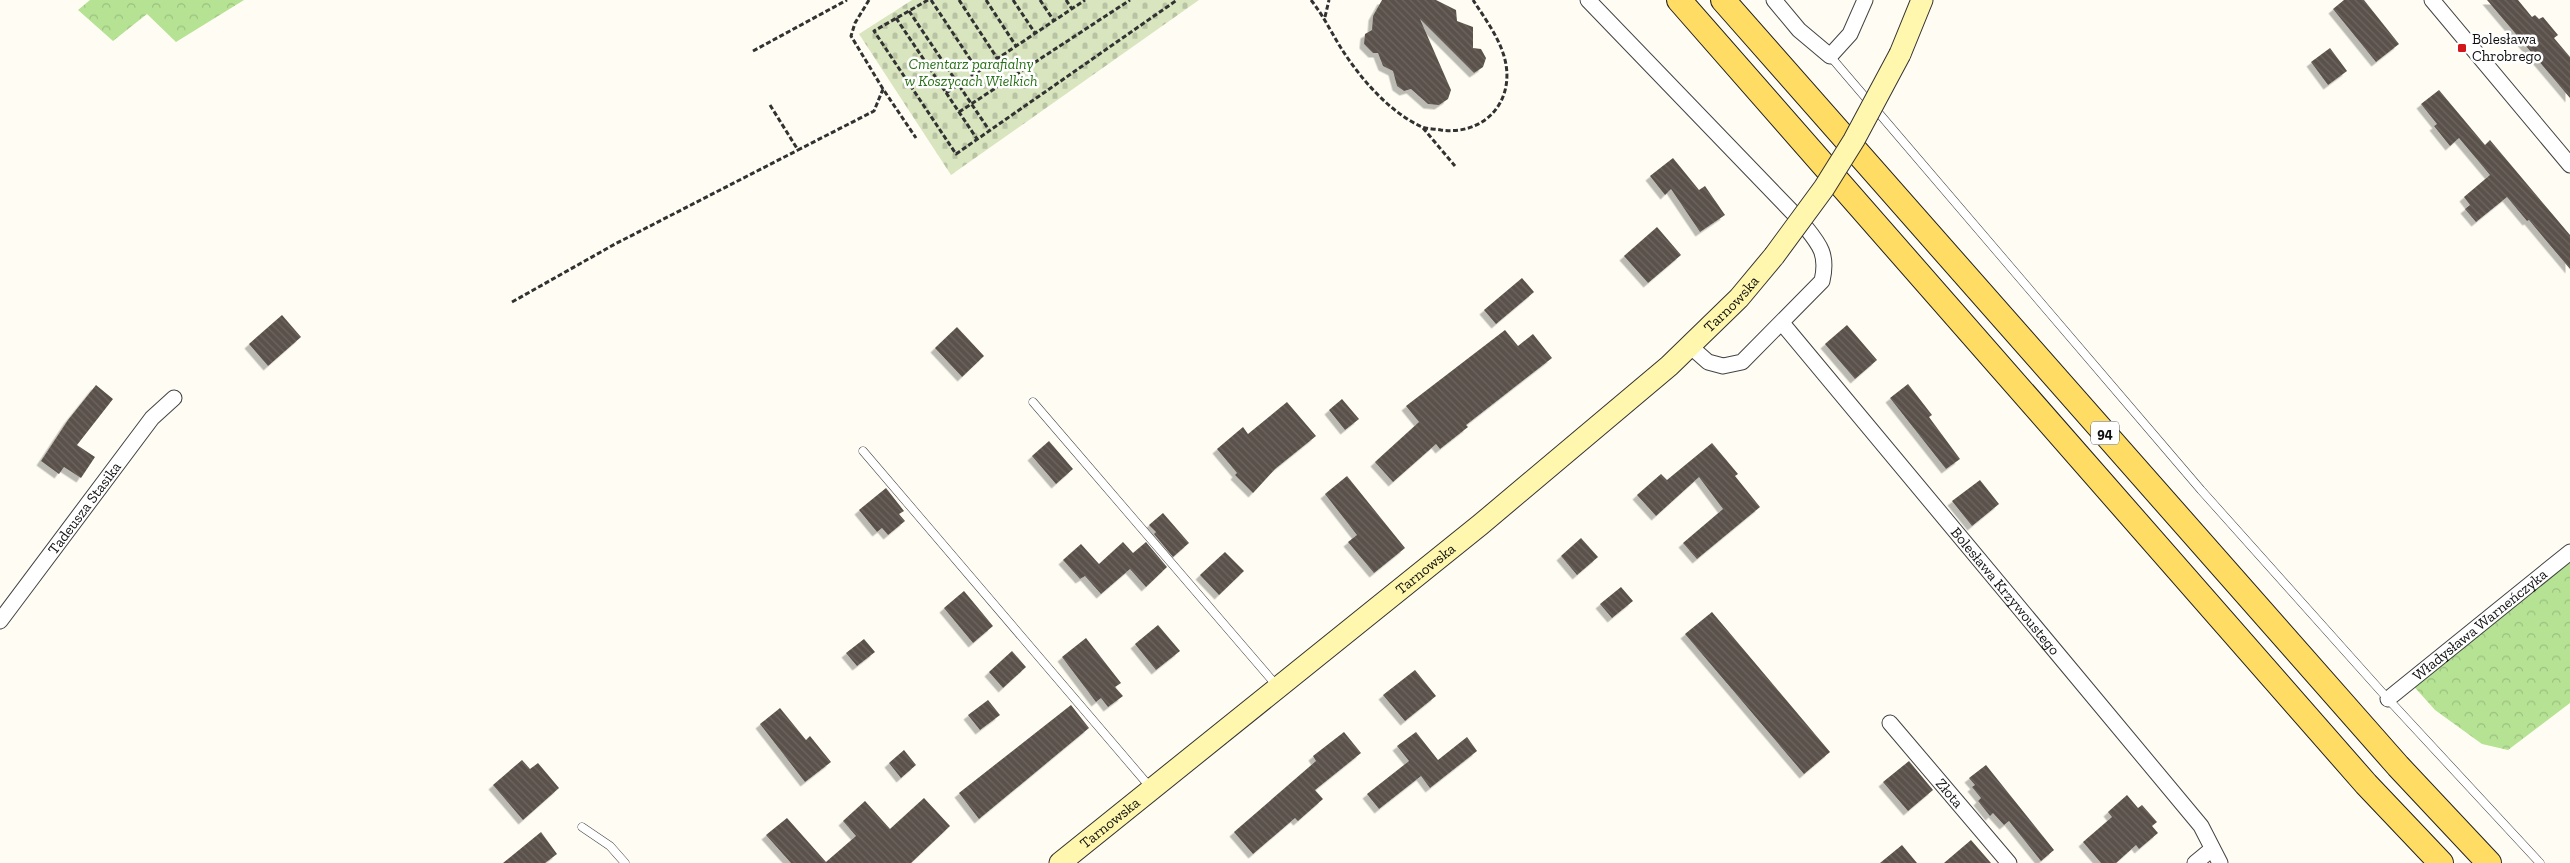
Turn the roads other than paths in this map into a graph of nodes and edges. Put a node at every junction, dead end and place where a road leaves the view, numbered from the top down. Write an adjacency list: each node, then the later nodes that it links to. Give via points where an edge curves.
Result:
1 (1588, 0): 10 (street, via 1799,219 1822,248 1826,266 1822,281)
2 (1679, 0): 28 (main road, 94, via 2366,784)
3 (1723, 0): 29 (main road, 94, via 2392,758)
4 (1774, 0): 8 (street, via 1800,30)
5 (1865, 0): 8 (street, via 1850,34)
6 (1922, 0): 11 (street, Tarnowska, bridge, via 1879,96 1829,180 1774,256)
7 (2432, 0): 9 (street)
8 (1830, 56): 18 (lane, via 2201,490)
9 (2570, 165)
10 (1782, 323): 11 (street, via 1742,362 1723,366 1708,362); 22 (street, Bolesława Krzywoustego, via 2201,826)
11 (1691, 347): 17 (street, Tarnowska, via 1480,524)
12 (174, 398): 16 (street, Tadeusza Stasika, via 152,418)
13 (1033, 402): 17 (lane)
14 (863, 451): 20 (lane)
15 (2570, 552): 18 (street, Władysława Warneńczyka)
16 (0, 621)
17 (1277, 686): 20 (street, Tarnowska)
18 (2388, 699): 30 (lane)
19 (1890, 723): 25 (street, Złota)
20 (1151, 789): 24 (street, Tarnowska)
21 (582, 827): 23 (lane, via 610,846)
22 (2212, 849): 26 (street); 27 (street, Bolesława Krzywoustego)
23 (625, 863)
24 (1060, 863)
25 (2009, 863)
26 (2195, 863)
27 (2220, 863)
28 (2441, 863)
29 (2490, 863)
30 (2540, 863)

